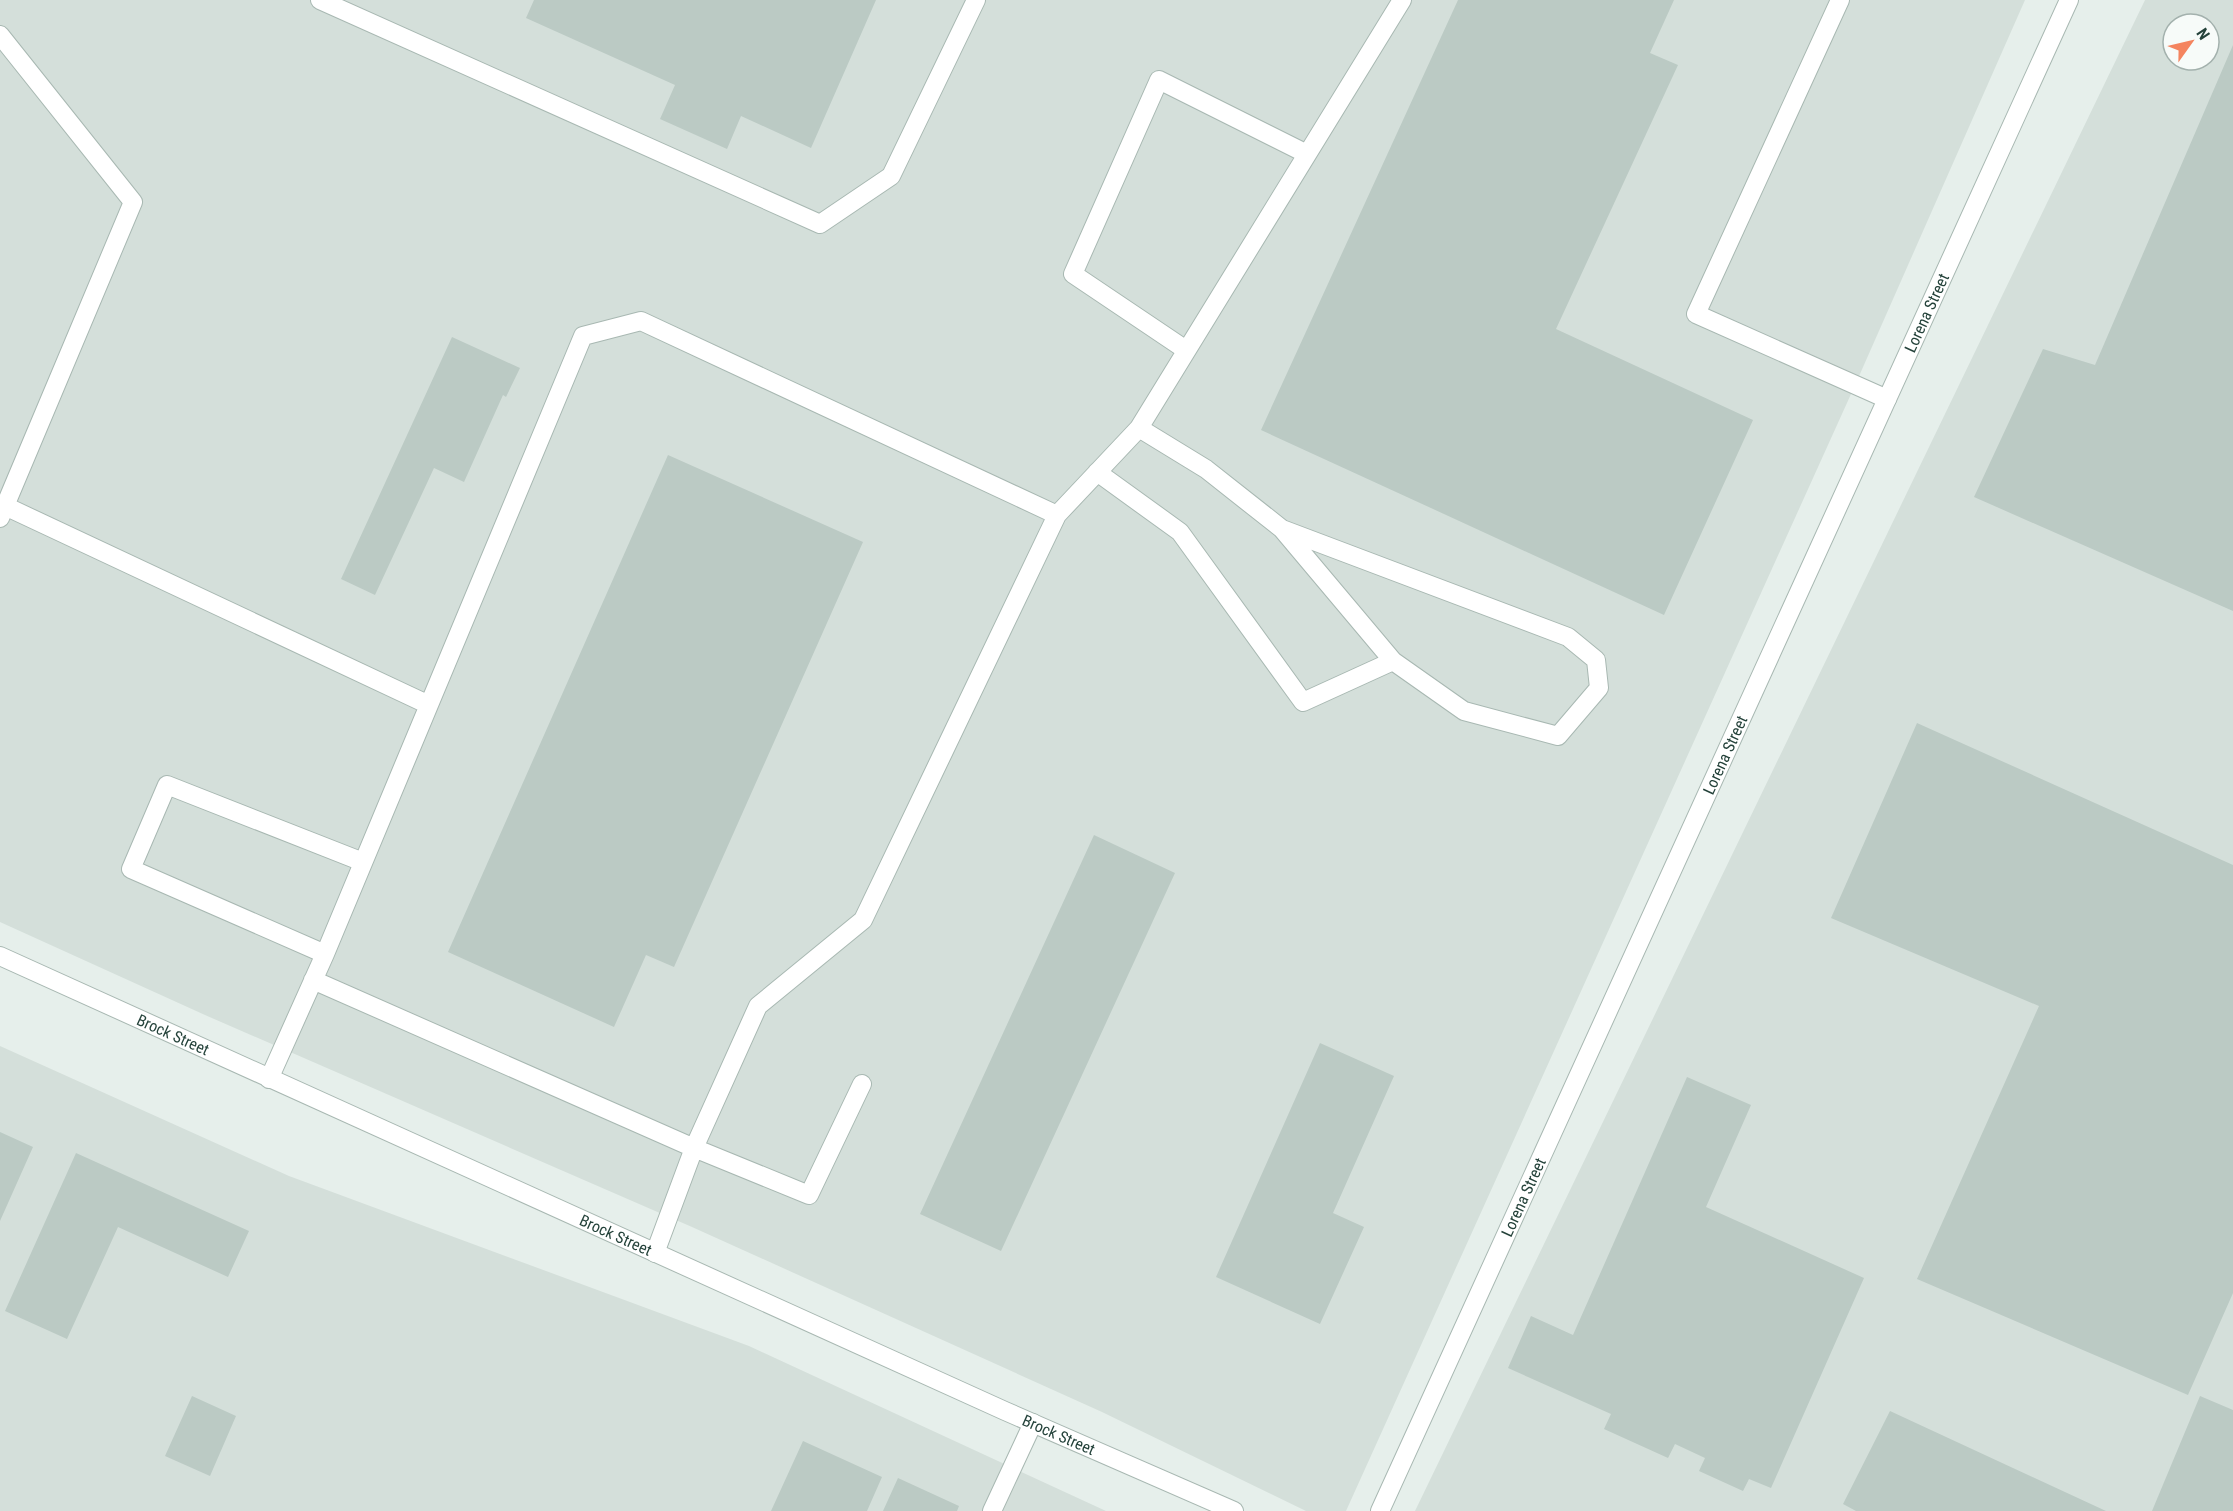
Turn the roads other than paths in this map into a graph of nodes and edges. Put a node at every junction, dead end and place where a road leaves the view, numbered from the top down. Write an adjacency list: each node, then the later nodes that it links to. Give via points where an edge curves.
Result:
1 (320, 0): 2 (street, via 820,224 891,176)
2 (976, 0)
3 (1402, 0): 7 (street)
4 (1840, 0): 9 (street, via 1696,314)
5 (2069, 0): 9 (street, Lorena Street)
6 (0, 35): 12 (street, via 133,202)
7 (1307, 154): 8 (street); 8 (street, via 1159,80 1073,274)
8 (1186, 350): 10 (street)
9 (1887, 399): 29 (street, Lorena Street)
10 (1139, 428): 11 (street); 14 (street, via 1206,469)
11 (1097, 472): 13 (street); 15 (street, via 1180,532 1303,702)
12 (3, 512): 16 (street)
13 (1057, 515): 16 (street, via 641,321 583,336); 23 (street, via 863,920 758,1006)
14 (1282, 529): 15 (street); 15 (street, via 1568,637 1596,660 1599,688 1558,736 1464,711)
15 (1393, 661)
16 (429, 705): 17 (street)
17 (363, 862): 18 (street); 18 (street, via 166,785 135,859 131,869)
18 (325, 954): 20 (street)
19 (0, 956): 21 (street, Brock Street)
20 (313, 981): 21 (street); 23 (street)
21 (269, 1079): 24 (street, Brock Street)
22 (862, 1084): 23 (street, via 809,1195)
23 (694, 1148): 24 (street)
24 (655, 1253): 25 (street, Brock Street)
25 (1033, 1423): 26 (street, Brock Street); 27 (street)
26 (1202, 1504): 28 (street, Brock Street)
27 (992, 1511)
28 (1234, 1511)
29 (1380, 1511)

